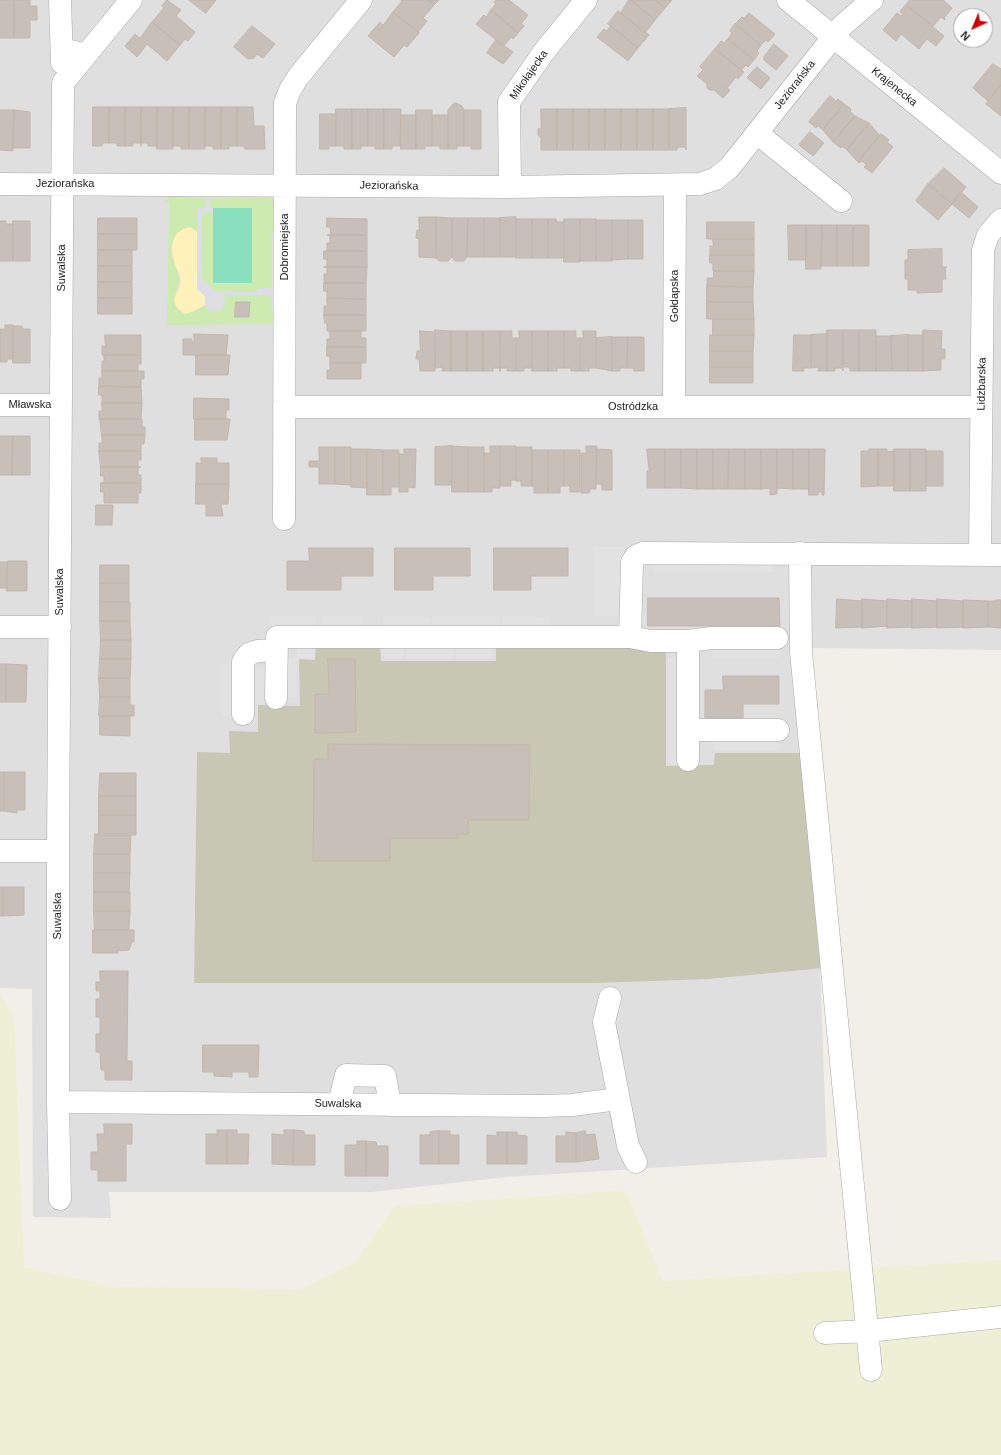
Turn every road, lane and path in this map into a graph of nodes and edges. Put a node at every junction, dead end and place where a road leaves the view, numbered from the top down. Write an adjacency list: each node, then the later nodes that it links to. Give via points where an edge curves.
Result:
1 (60, 0): 8 (street, Suwalska)
2 (131, 0): 9 (street)
3 (361, 0): 15 (street, Dobromiejska, via 290,90 285,102)
4 (586, 0): 17 (street, Mikołajecka, via 543,53 509,102)
5 (788, 0): 7 (street, Krajenecka)
6 (872, 0): 7 (street, Jeziorańska)
7 (833, 37): 11 (street, Jeziorańska); 12 (street, Krajenecka)
8 (62, 49): 9 (street); 10 (street, Suwalska)
9 (86, 55): 10 (street)
10 (63, 83): 14 (street, Suwalska)
11 (757, 133): 16 (street, Jeziorańska, via 722,174 700,184); 18 (street)
12 (1001, 173)
13 (0, 184): 14 (street, Jeziorańska)
14 (62, 184): 15 (street, Jeziorańska); 21 (street, Suwalska)
15 (285, 184): 17 (street, Jeziorańska); 22 (street, Dobromiejska)
16 (675, 185): 17 (street, Jeziorańska); 23 (street, Gołdapska)
17 (510, 187)
18 (841, 201)
19 (1001, 220): 24 (street, Lidzbarska, via 988,235 983,250)
20 (0, 405): 21 (street, Mławska)
21 (61, 405): 29 (street, Suwalska)
22 (284, 407): 23 (street, Ostródzka); 25 (street, Dobromiejska)
23 (674, 407): 24 (street, Ostródzka)
24 (982, 407): 27 (street, Lidzbarska)
25 (284, 519)
26 (800, 553): 27 (street); 30 (street, via 657,552 636,556 631,569); 49 (street, via 801,652)
27 (990, 554)
28 (0, 627): 29 (street)
29 (60, 627): 40 (street, Suwalska)
30 (630, 638): 32 (street); 33 (street, via 277,637)
31 (777, 638): 32 (street, via 712,638)
32 (688, 641): 36 (street)
33 (276, 651): 34 (street); 35 (street, via 253,651 245,657)
34 (276, 698)
35 (243, 714)
36 (688, 730): 37 (street); 38 (street)
37 (778, 730)
38 (688, 760)
39 (0, 851): 40 (street)
40 (58, 851): 43 (street, Suwalska)
41 (610, 998): 42 (street, via 604,1022)
42 (618, 1099): 45 (street, Suwalska, via 542,1106); 46 (street, via 628,1146)
43 (58, 1102): 44 (street, Suwalska); 47 (street, Suwalska)
44 (339, 1104): 45 (street, Suwalska); 45 (street, via 346,1075 385,1076)
45 (390, 1105)
46 (636, 1162)
47 (60, 1199)
48 (1001, 1317): 49 (street)
49 (868, 1331): 50 (street); 51 (street)
50 (825, 1333)
51 (871, 1370)

